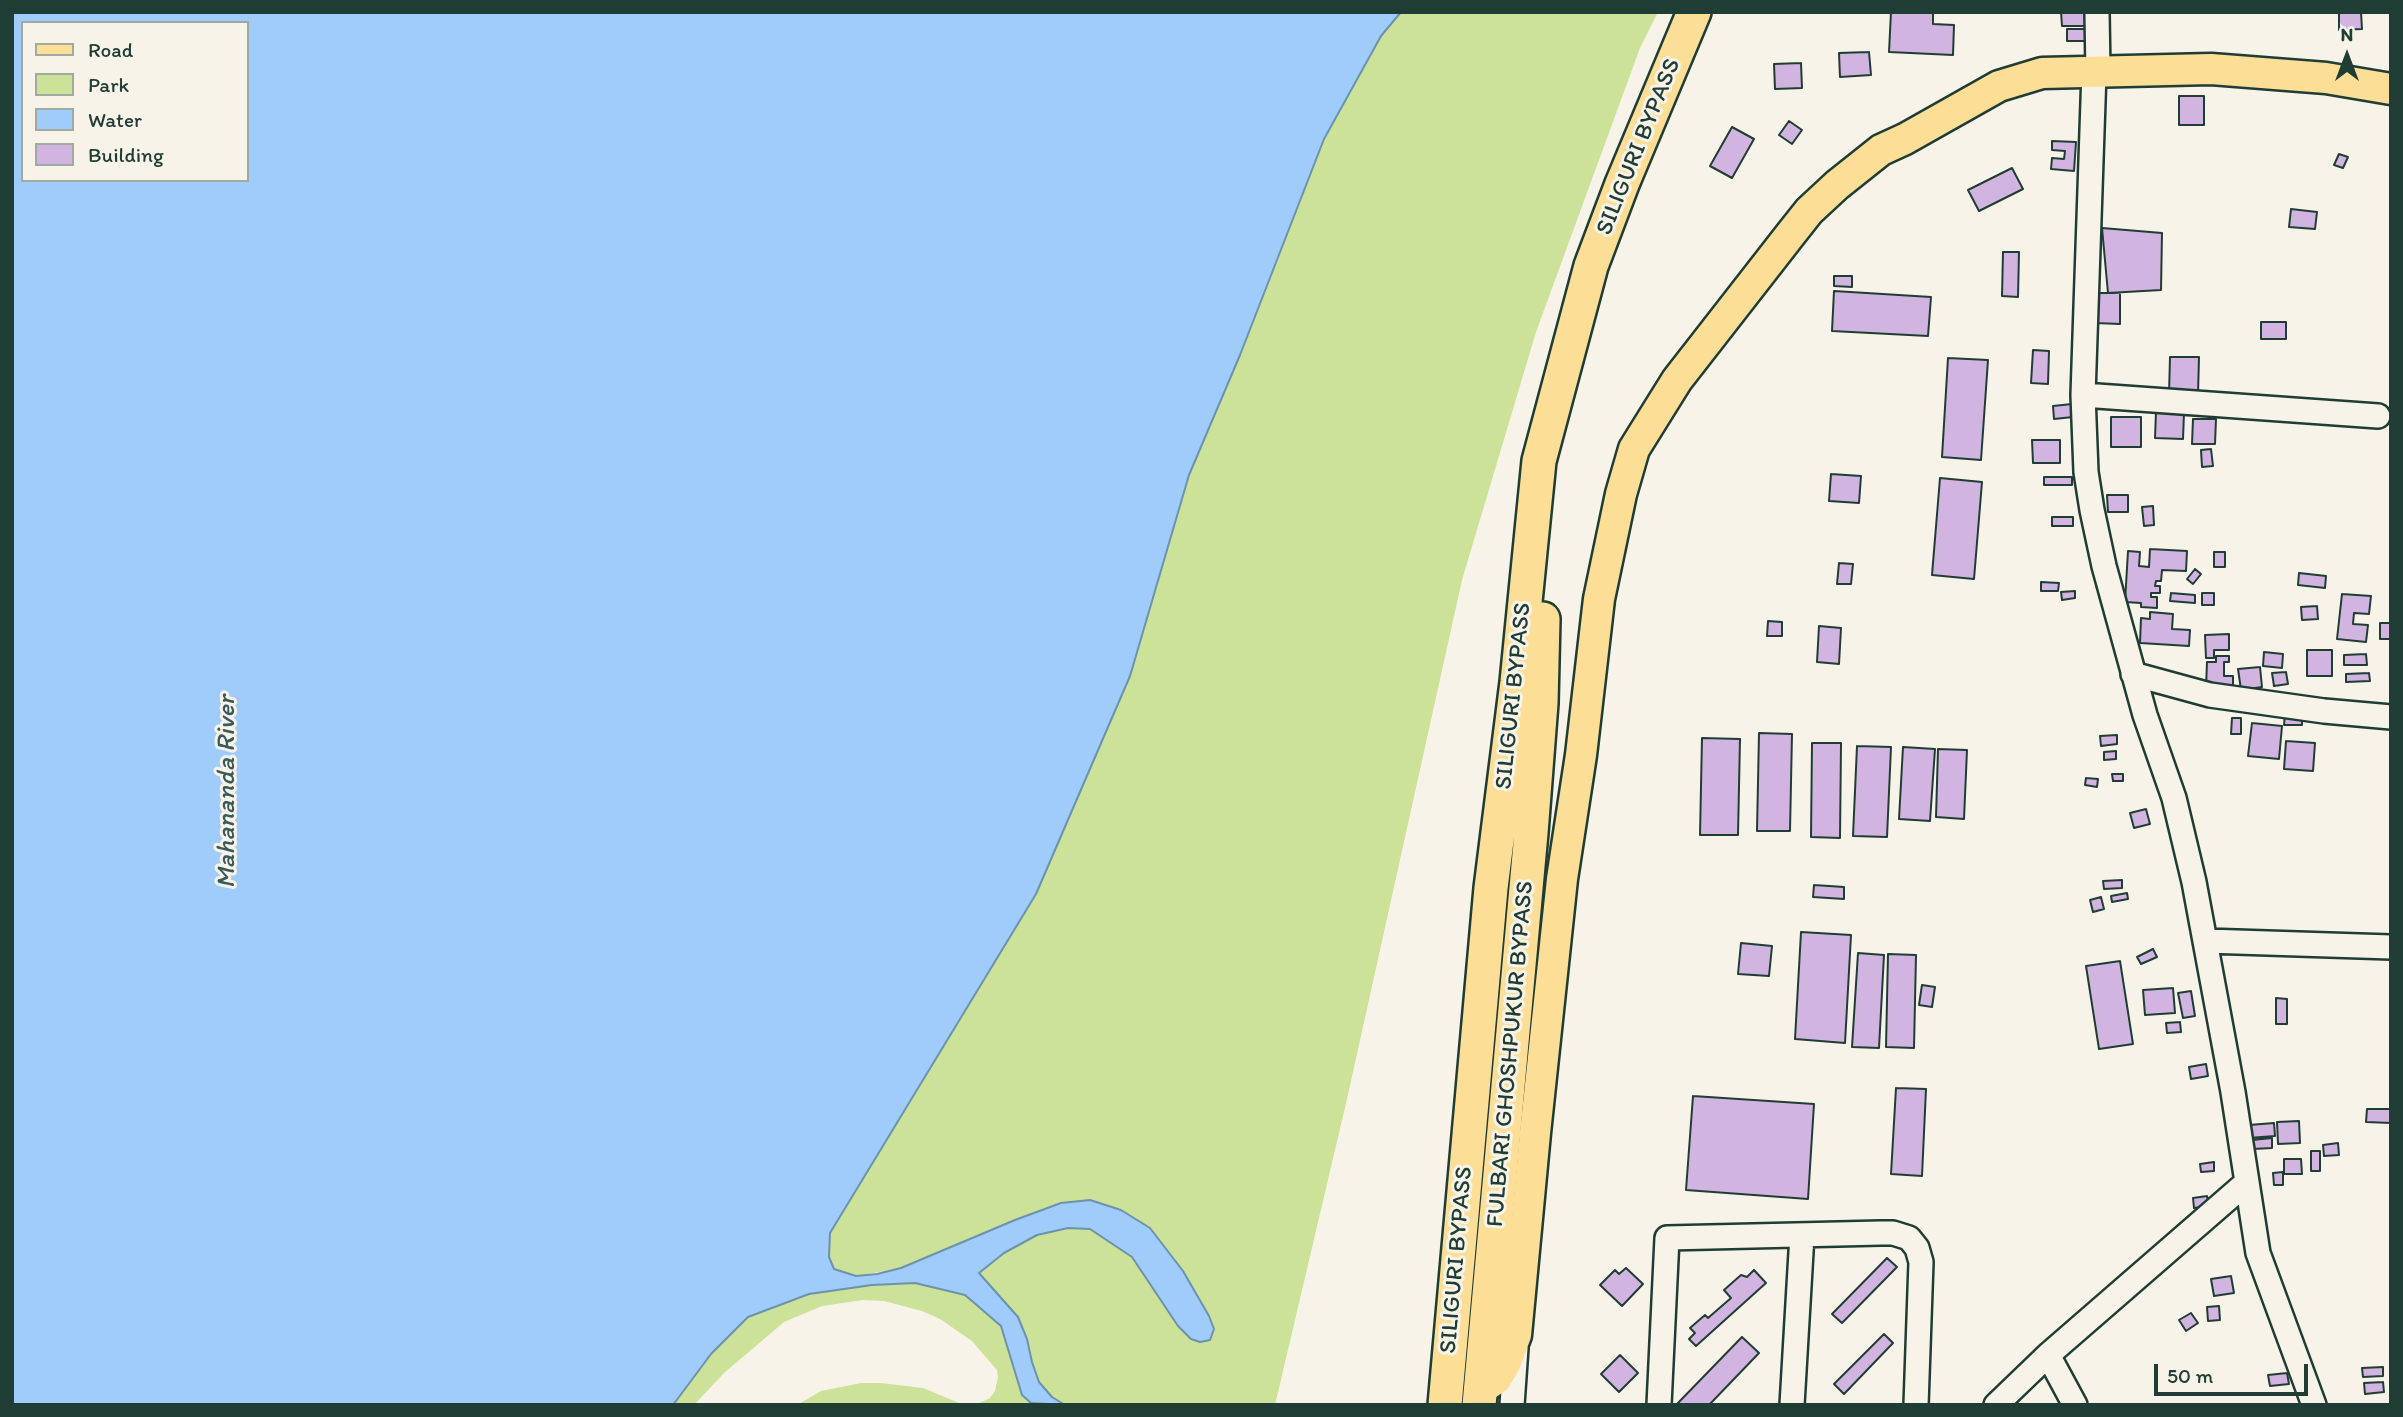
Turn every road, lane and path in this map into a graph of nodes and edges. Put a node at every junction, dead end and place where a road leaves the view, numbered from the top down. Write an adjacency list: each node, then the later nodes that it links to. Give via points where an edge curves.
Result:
1 (1694, 12): 5 (highway, SILIGURI BYPASS, via 1591,266)
2 (2098, 12): 3 (street)
3 (2096, 72): 4 (main road, via 2211,69 2326,78); 6 (street); 14 (main road, via 2042,73 1999,86 1881,150 1837,185 1790,235 1677,380 1634,449 1602,586 1590,666 1547,1013)
4 (2391, 89)
5 (1576, 328): 16 (highway, FULBARI GHOSHPUKUR BYPASS, via 1544,531 1541,703); 17 (highway, SILIGURI BYPASS, via 1539,461 1491,888)
6 (2083, 395): 7 (street); 8 (street, via 2092,510)
7 (2378, 416)
8 (2133, 674): 9 (street, via 2192,692); 10 (street, via 2174,798)
9 (2391, 717)
10 (2206, 941): 11 (street); 12 (street)
11 (2391, 947)
12 (2246, 1182): 15 (street); 24 (street, via 2258,1253)
13 (1802, 1235): 19 (street, via 1667,1238); 20 (street); 21 (street, via 1893,1233 1909,1238 1917,1248 1921,1262)
14 (1517, 1335): 16 (main road, via 1505,1364); 18 (street)
15 (2048, 1355): 22 (street); 23 (street)
16 (1480, 1397)
17 (1445, 1405)
18 (1512, 1405)
19 (1659, 1405)
20 (1792, 1405)
21 (1916, 1405)
22 (1996, 1405)
23 (2075, 1405)
24 (2314, 1405)

